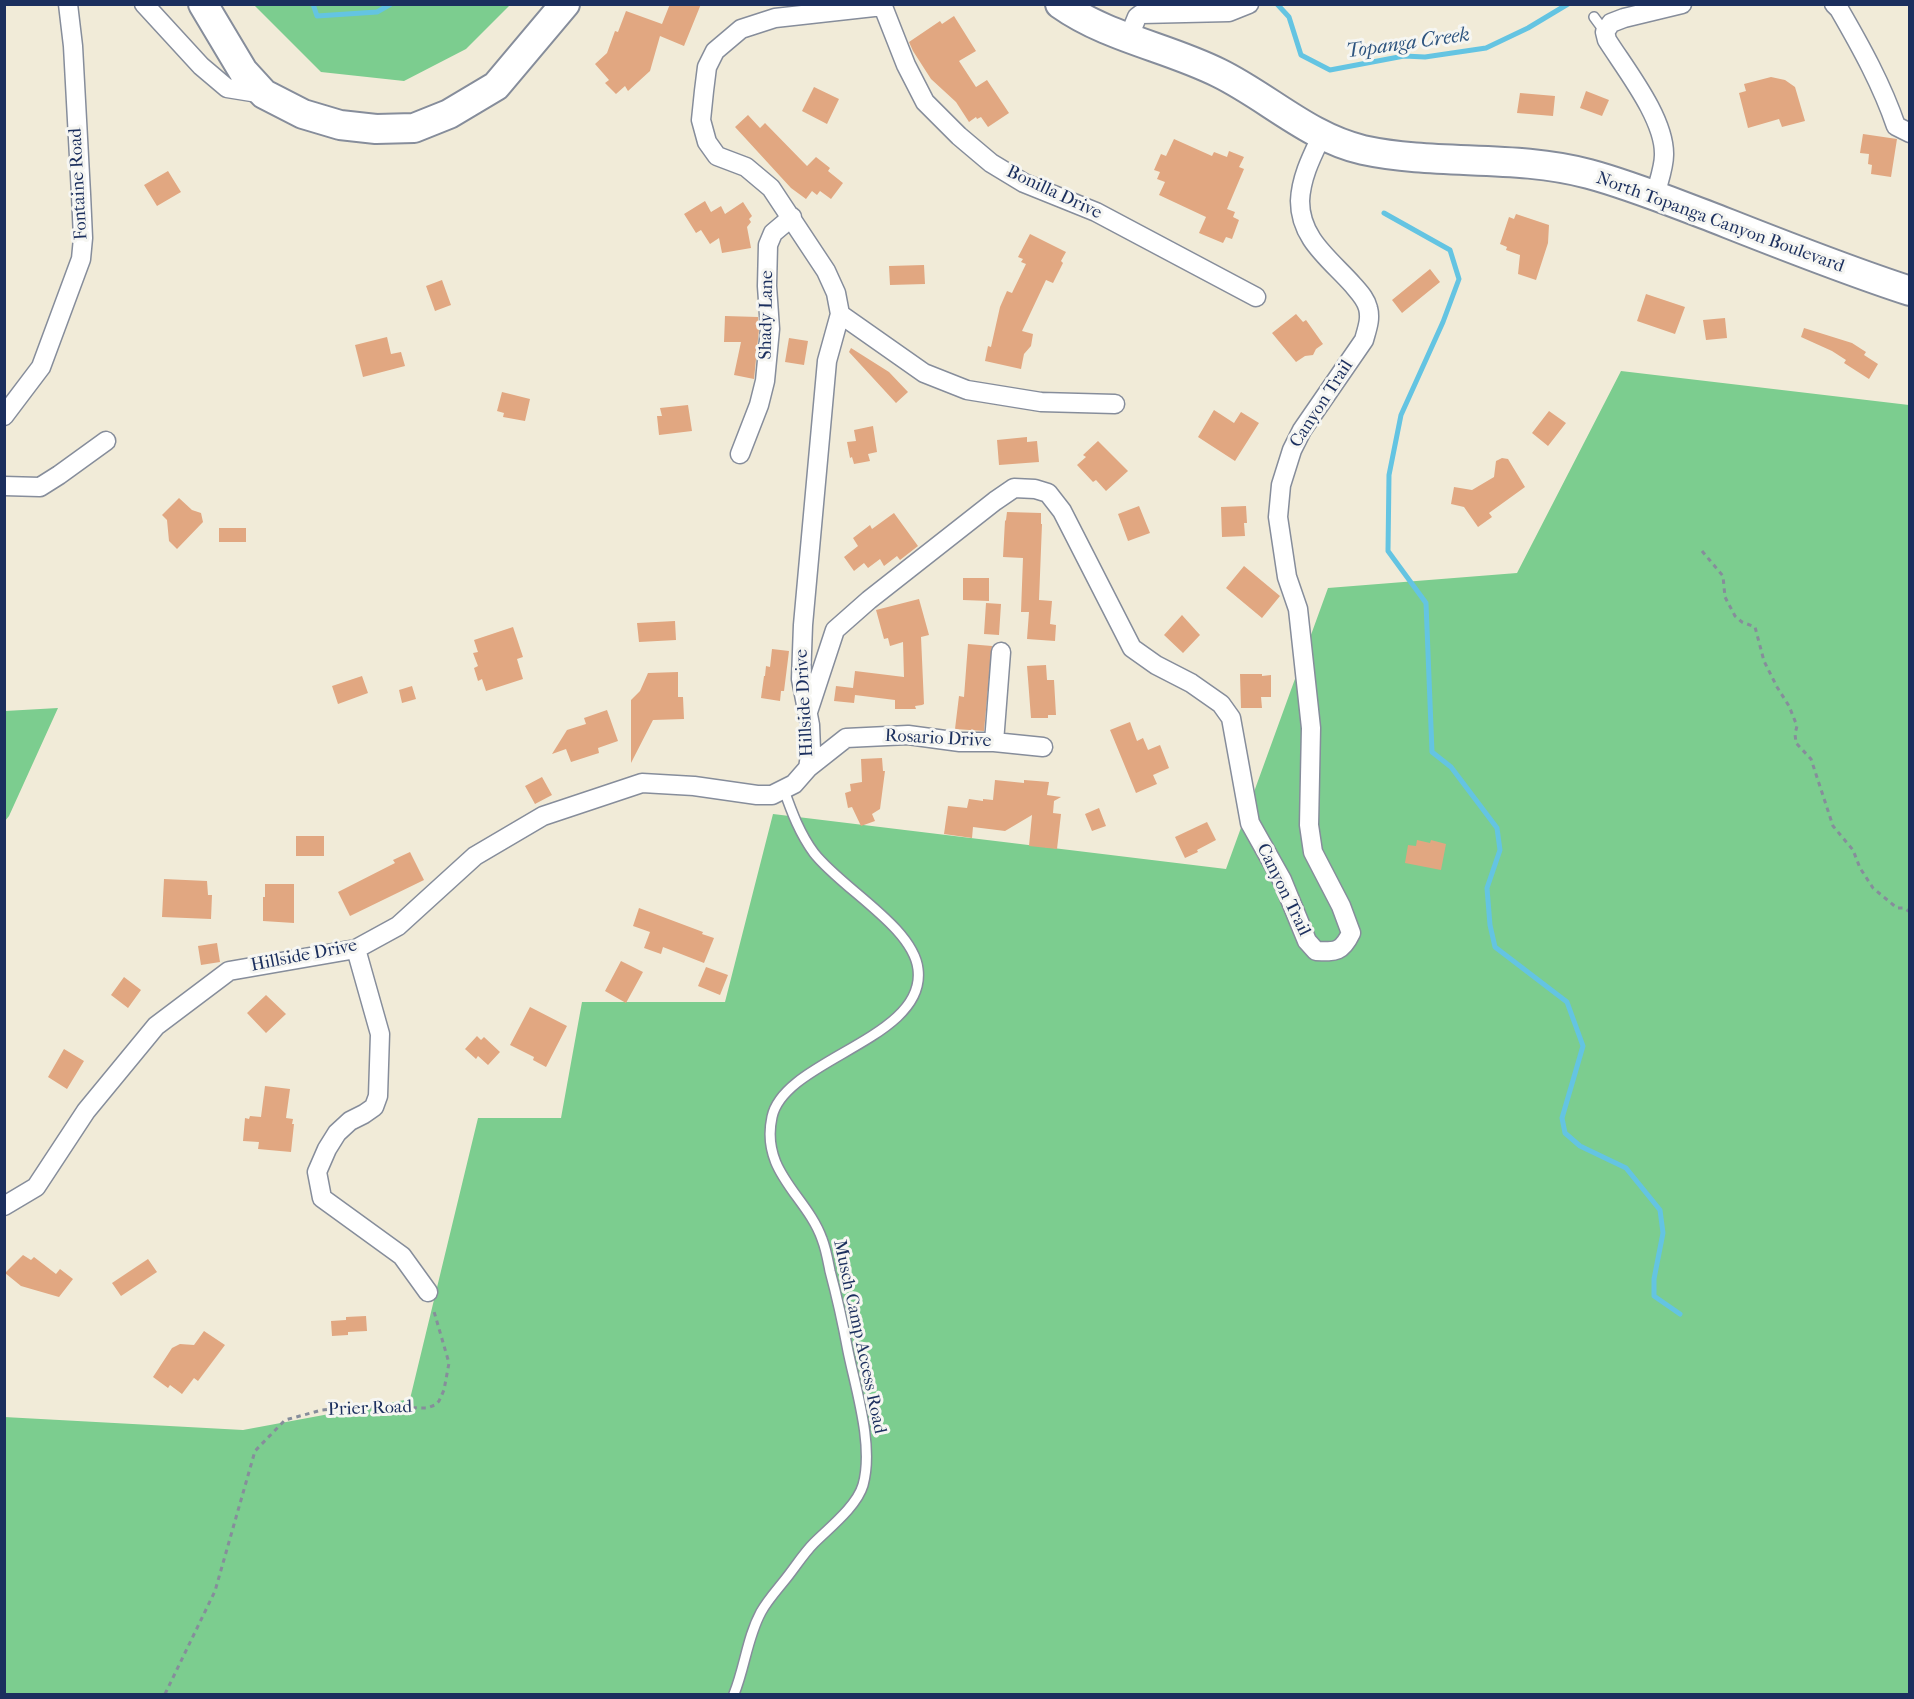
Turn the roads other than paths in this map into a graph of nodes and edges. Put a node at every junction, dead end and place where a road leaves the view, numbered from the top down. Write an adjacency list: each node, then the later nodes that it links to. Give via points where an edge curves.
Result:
1 (68, 4): 22 (street, Fontaine Road, via 81,194 81,259 41,367)
2 (144, 4): 13 (street, via 201,66 227,88)
3 (203, 4): 13 (main road, via 243,71)
4 (566, 4): 13 (main road, via 496,86 449,114 414,128 340,125 303,114)
5 (1060, 4): 12 (main road, North Topanga Canyon Boulevard)
6 (1249, 4): 12 (street, via 1230,12 1141,14)
7 (1682, 4): 11 (street, via 1611,23)
8 (1834, 4): 14 (street, via 1872,70 1896,126)
9 (882, 5): 17 (street, Hillside Drive, via 775,18 741,29 715,51 707,68 701,120 707,142 717,156 746,167 771,188); 19 (street, Bonilla Drive, via 925,102 991,162 1024,183 1096,212)
10 (1594, 17): 11 (lane)
11 (1605, 32): 16 (street, via 1661,134 1664,156)
12 (1128, 39): 15 (main road, North Topanga Canyon Boulevard, via 1217,72)
13 (264, 94)
14 (1910, 133)
15 (1322, 135): 16 (main road, North Topanga Canyon Boulevard, via 1396,156 1560,168); 27 (street, Canyon Trail, via 1305,172 1300,201 1304,226 1315,246 1361,294 1369,323 1364,340 1292,450 1281,485 1278,517 1287,577 1298,609 1310,717 1313,852 1341,906 1350,933 1345,945 1335,951 1316,951 1307,941 1282,880 1250,823 1231,718 1221,704 1132,648 1062,511 1048,493 1014,488 835,630)
16 (1655, 196): 18 (main road, North Topanga Canyon Boulevard)
17 (792, 217): 20 (street, Hillside Drive, via 837,293); 24 (street, Shady Lane, via 773,233 768,245 770,329 765,381)
18 (1910, 291)
19 (1256, 297)
20 (840, 314): 21 (street, via 924,373 967,390 1041,402); 27 (street, Hillside Drive, via 827,362 803,625 801,679)
21 (1115, 404)
22 (4, 416)
23 (106, 441): 25 (street, via 40,487)
24 (740, 454)
25 (4, 486)
26 (1001, 652): 28 (street)
27 (807, 713): 30 (street, Hillside Drive, via 811,750)
28 (994, 742): 29 (street, Rosario Drive); 30 (street, Rosario Drive, via 908,735 846,738)
29 (1043, 747)
30 (808, 768): 31 (street, Hillside Drive)
31 (784, 790): 32 (street, Hillside Drive, via 757,795 642,783 543,816 475,856 398,926); 35 (lane, Musch Camp Access Road, via 795,823 815,855 910,945 918,969 918,984 912,1000 894,1019 863,1043 798,1082 778,1100 772,1116 770,1136 775,1158 785,1182 822,1238 842,1316 866,1459 863,1487 845,1514 812,1545 761,1610)
32 (356, 949): 33 (street, Hillside Drive, via 229,971 156,1026 86,1111 36,1187); 34 (street, via 380,1034 378,1096 374,1107 350,1121 327,1149 317,1172 322,1197 402,1256)
33 (4, 1206)
34 (428, 1292)
35 (734, 1695)

